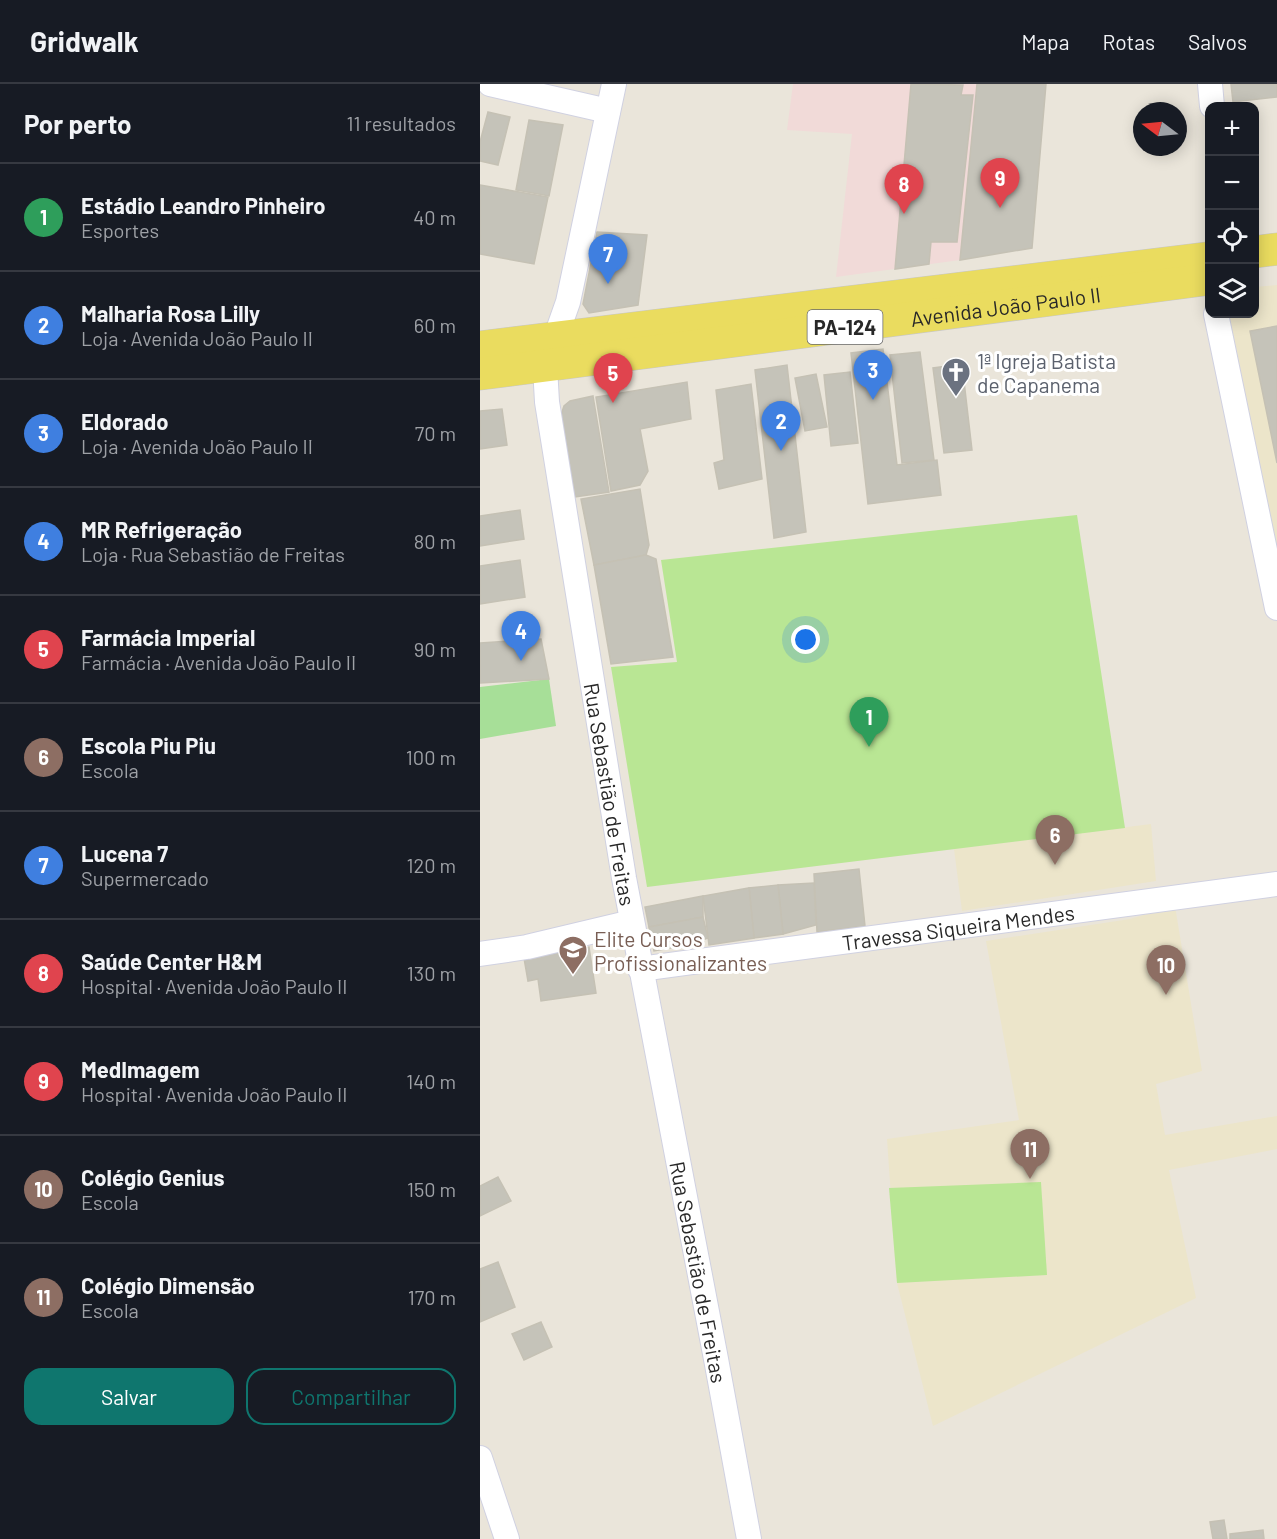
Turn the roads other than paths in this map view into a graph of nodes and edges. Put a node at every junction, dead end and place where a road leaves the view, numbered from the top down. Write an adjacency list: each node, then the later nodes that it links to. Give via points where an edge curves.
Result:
1 (490, 84): 5 (street)
2 (613, 84): 5 (street)
3 (1210, 84): 4 (street)
4 (1212, 102)
5 (608, 111): 14 (street, via 573,285)
6 (1277, 249): 7 (main road)
7 (1259, 251)
8 (1205, 258): 14 (main road, Avenida João Paulo II / PA-124)
9 (1277, 271): 10 (main road)
10 (1259, 273)
11 (1205, 279): 14 (main road, Avenida João Paulo II / PA-124)
12 (1217, 318): 16 (street)
13 (480, 347): 14 (main road, Avenida João Paulo II / PA-124)
14 (550, 352): 15 (main road, Avenida João Paulo II / PA-124); 18 (street, Rua Sebastião de Freitas, via 549,424)
15 (480, 375)
16 (1277, 608)
17 (1277, 884): 20 (street, Travessa Siqueira Mendes)
18 (632, 922): 19 (street); 20 (street, Rua Sebastião de Freitas)
19 (480, 954)
20 (640, 969): 23 (street, Rua Sebastião de Freitas)
21 (480, 1458): 22 (street)
22 (507, 1539)
23 (748, 1539)

